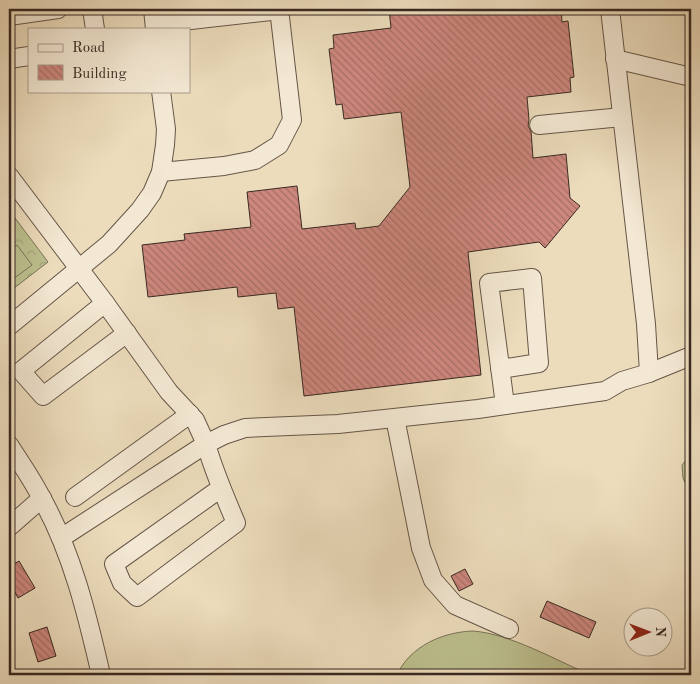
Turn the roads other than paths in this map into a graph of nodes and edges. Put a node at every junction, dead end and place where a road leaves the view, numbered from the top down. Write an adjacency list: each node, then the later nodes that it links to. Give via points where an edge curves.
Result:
1 (58, 9): 5 (street)
2 (92, 9): 7 (street)
3 (280, 9): 6 (street); 15 (street, via 292,120 278,145 255,160)
4 (610, 9): 10 (street)
5 (9, 16)
6 (154, 20)
7 (95, 28)
8 (28, 56): 9 (street)
9 (9, 59)
10 (615, 59): 11 (street); 13 (street)
11 (691, 77)
12 (161, 92): 15 (street, via 166,129)
13 (622, 117): 14 (street); 23 (street)
14 (539, 125)
15 (161, 172): 17 (street, via 152,193 124,229)
16 (9, 176): 17 (street)
17 (78, 269): 18 (street); 19 (street)
18 (105, 303): 20 (street); 20 (street, via 21,371 43,396)
19 (9, 326)
20 (127, 333): 25 (street, via 169,392)
21 (691, 356): 23 (street)
22 (500, 369): 22 (street, via 489,283 532,278 539,363); 24 (street)
23 (649, 373): 24 (street, via 622,381 605,391)
24 (505, 405): 26 (street)
25 (190, 414): 27 (street); 30 (street)
26 (395, 418): 27 (street, via 245,428); 34 (street, via 421,548 433,580 455,605)
27 (206, 444): 29 (street); 33 (street)
28 (9, 445): 31 (street)
29 (221, 488): 29 (street, via 236,523 137,597 122,583 114,564)
30 (75, 497)
31 (42, 498): 32 (street); 33 (street)
32 (9, 527)
33 (61, 538): 35 (street, via 80,593)
34 (509, 629)
35 (101, 675)

